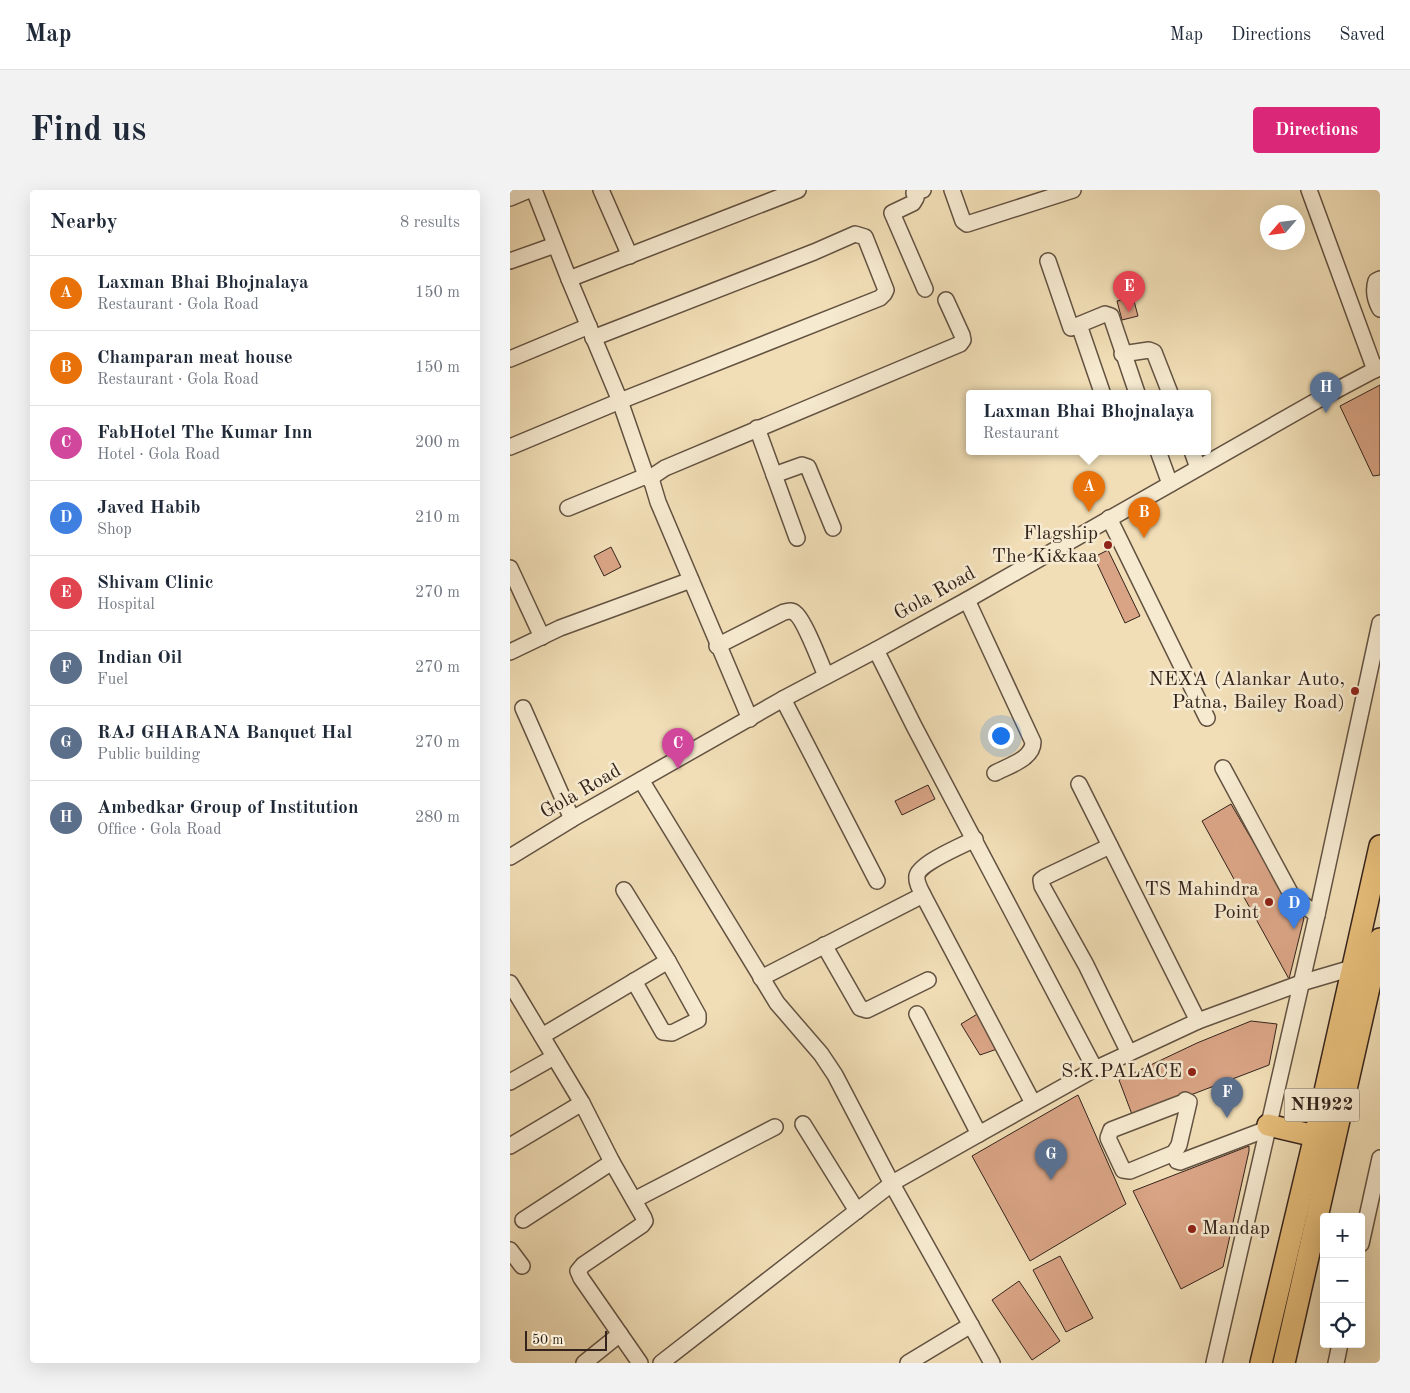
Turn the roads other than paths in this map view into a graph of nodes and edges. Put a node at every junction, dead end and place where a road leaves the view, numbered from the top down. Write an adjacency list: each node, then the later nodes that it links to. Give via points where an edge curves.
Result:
1 (529, 190): 9 (street)
2 (534, 190): 10 (street)
3 (601, 190): 11 (street)
4 (798, 190): 11 (street)
5 (952, 190): 6 (street, via 967,224)
6 (1073, 190)
7 (1309, 190): 23 (street)
8 (917, 191): 16 (street, via 913,203 892,213)
9 (510, 198)
10 (556, 244): 13 (street); 14 (street)
11 (630, 256): 14 (street)
12 (1048, 260): 19 (street, via 1070,328)
13 (510, 262)
14 (569, 279): 20 (street)
15 (1380, 279): 18 (street, via 1376,281 1374,290)
16 (925, 289)
17 (946, 300): 28 (street, via 962,335 960,344)
18 (1380, 309)
19 (1079, 325): 21 (street, via 1105,314 1111,316); 24 (street)
20 (591, 332): 22 (street); 27 (street); 27 (street, via 814,252 855,234 866,237 886,290 882,297)
21 (1122, 354): 25 (street); 26 (street, via 1154,352)
22 (510, 360)
23 (1377, 368): 32 (street, Gola Road)
24 (1101, 390)
25 (1136, 390)
26 (1169, 390)
27 (620, 401): 29 (street); 34 (street)
28 (757, 428): 33 (street); 34 (street, via 665,468)
29 (510, 447)
30 (1159, 455): 35 (street)
31 (1193, 455): 32 (street)
32 (1198, 468): 35 (street, Gola Road)
33 (774, 475): 38 (street, via 802,465 808,467); 39 (street)
34 (649, 479): 36 (street); 41 (street)
35 (1170, 484): 37 (street, Gola Road)
36 (568, 508)
37 (1109, 518): 42 (street, Gola Road); 51 (street)
38 (833, 528)
39 (798, 538)
40 (510, 568): 44 (street)
41 (691, 580): 44 (street); 45 (street)
42 (966, 600): 46 (street, Gola Road); 54 (street, via 1033,742 1026,757)
43 (1380, 623): 65 (street)
44 (542, 637): 47 (street)
45 (717, 646): 48 (street, via 784,612 794,611); 52 (street)
46 (876, 650): 48 (street, Gola Road); 58 (street)
47 (510, 652)
48 (826, 676): 49 (street, Gola Road)
49 (783, 699): 52 (street, Gola Road); 62 (street)
50 (524, 708): 57 (street)
51 (1207, 718)
52 (750, 719): 55 (street, Gola Road)
53 (1223, 768): 65 (street, via 1292,896)
54 (995, 773)
55 (641, 780): 57 (street, Gola Road); 70 (street)
56 (1079, 784): 59 (street)
57 (572, 819): 61 (street, Gola Road)
58 (975, 839): 64 (street, via 918,871 917,879); 80 (street)
59 (1110, 846): 76 (street); 78 (street, via 1041,880)
60 (1380, 846): 69 (highway, NH922)
61 (510, 857)
62 (878, 881)
63 (624, 890): 68 (street)
64 (923, 895): 67 (street); 83 (street)
65 (1317, 915): 74 (street)
66 (1380, 940): 69 (highway, NH922)
67 (824, 945): 70 (street); 72 (street, via 860,1008 867,1010)
68 (668, 961): 71 (street); 71 (street, via 698,1015 695,1022 672,1033 663,1032)
69 (1362, 970): 74 (street); 88 (highway, NH922); 110 (highway, NH922)
70 (761, 978): 93 (street, via 785,1013 829,1065)
71 (634, 980): 77 (street)
72 (928, 980)
73 (510, 983): 77 (street)
74 (1301, 983): 76 (street); 86 (street)
75 (917, 1014): 87 (street)
76 (1198, 1021): 78 (street)
77 (542, 1036): 79 (street)
78 (1129, 1053): 80 (street)
79 (554, 1056): 81 (street); 82 (street)
80 (1095, 1069): 83 (street)
81 (511, 1080)
82 (582, 1103): 89 (street); 92 (street)
83 (1033, 1103): 87 (street)
84 (802, 1124): 95 (street)
85 (775, 1127): 94 (street)
86 (1268, 1127): 88 (highway); 90 (street, via 1180,1162); 108 (street)
87 (979, 1134): 93 (street)
88 (1315, 1136): 109 (highway, NH922)
89 (510, 1146)
90 (1174, 1153): 90 (street, via 1126,1171 1108,1138 1109,1134 1111,1130 1185,1100 1189,1102 1179,1145)
91 (1380, 1158): 97 (street)
92 (612, 1162): 94 (street); 96 (street)
93 (892, 1184): 95 (street); 100 (street)
94 (634, 1200): 101 (street, via 644,1223 578,1270)
95 (857, 1211): 105 (street)
96 (523, 1220)
97 (1365, 1226)
98 (510, 1250): 99 (street)
99 (522, 1266)
100 (971, 1325): 106 (street); 107 (street)
101 (620, 1334): 103 (street); 104 (street)
102 (1339, 1348): 111 (street)
103 (584, 1363)
104 (640, 1363)
105 (661, 1363)
106 (908, 1363)
107 (992, 1363)
108 (1214, 1363)
109 (1261, 1363)
110 (1284, 1363)
111 (1336, 1363)

